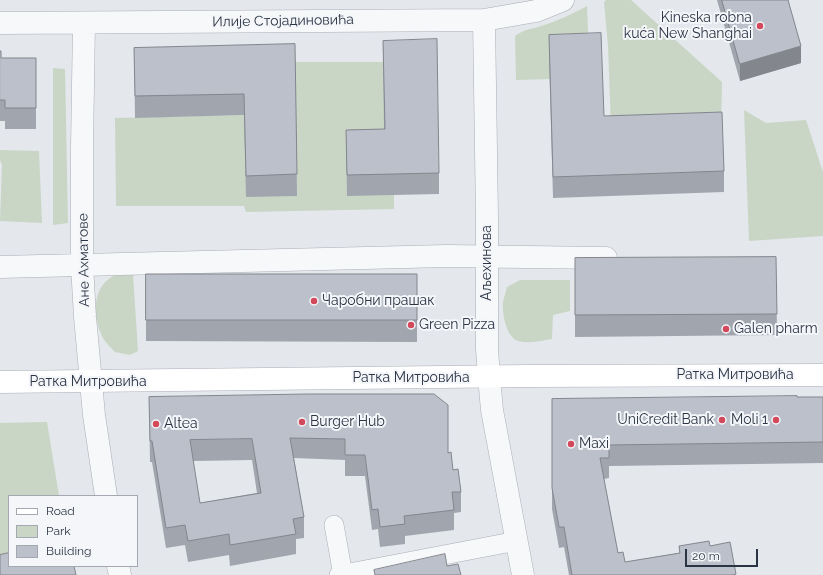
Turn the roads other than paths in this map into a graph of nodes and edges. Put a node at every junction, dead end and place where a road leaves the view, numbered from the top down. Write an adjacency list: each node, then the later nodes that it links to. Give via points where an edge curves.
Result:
1 (563, 0): 2 (street, Илије Стојадиновића, via 536,11)
2 (484, 20): 4 (street, Илије Стојадиновића); 5 (street, Аљехинова)
3 (0, 23): 4 (street, Илије Стојадиновића)
4 (84, 23): 7 (street, Ане Ахматове)
5 (486, 257): 6 (street); 7 (street); 10 (street, Аљехинова)
6 (626, 258)
7 (82, 265): 8 (street); 12 (street, Ане Ахматове)
8 (0, 267)
9 (823, 375): 10 (main road, Ратка Митровића)
10 (489, 377): 12 (main road, Ратка Митровића); 15 (street, Аљехинова, via 492,410)
11 (0, 382): 12 (main road, Ратка Митровића)
12 (91, 382): 13 (street, Ане Ахматове)
13 (106, 495)
14 (334, 525): 17 (street)
15 (517, 541): 17 (street); 18 (street, Аљехинова)
16 (339, 575): 17 (street)
17 (342, 575)
18 (524, 575)

